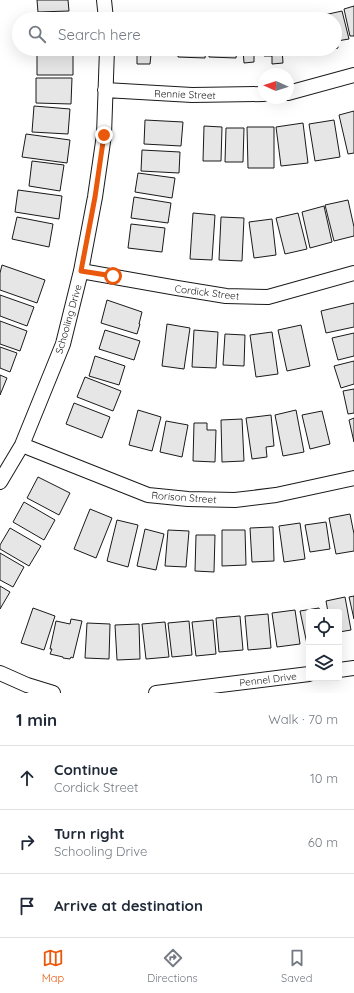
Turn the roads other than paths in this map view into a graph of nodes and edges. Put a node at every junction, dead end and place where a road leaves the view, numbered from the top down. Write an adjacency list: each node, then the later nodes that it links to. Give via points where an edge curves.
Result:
1 (104, 0): 2 (street)
2 (105, 12)
3 (107, 56): 5 (street, Schooling Drive)
4 (354, 75): 6 (street)
5 (105, 90): 7 (street, Rennie Street, via 192,95); 8 (street, Schooling Drive, via 104,135)
6 (294, 91)
7 (258, 94)
8 (81, 271): 9 (street, Cordick Street, via 226,296 268,297); 10 (street, Schooling Drive, via 63,344)
9 (354, 273)
10 (22, 445): 11 (street, Rorison Street, via 148,495 188,499 235,500 276,495); 12 (street, Schooling Drive)
11 (354, 478)
12 (0, 482)
13 (354, 668): 14 (street)
14 (342, 670)
15 (0, 673): 17 (street)
16 (306, 674): 18 (street, Pennel Drive)
17 (53, 693)
18 (156, 693)

